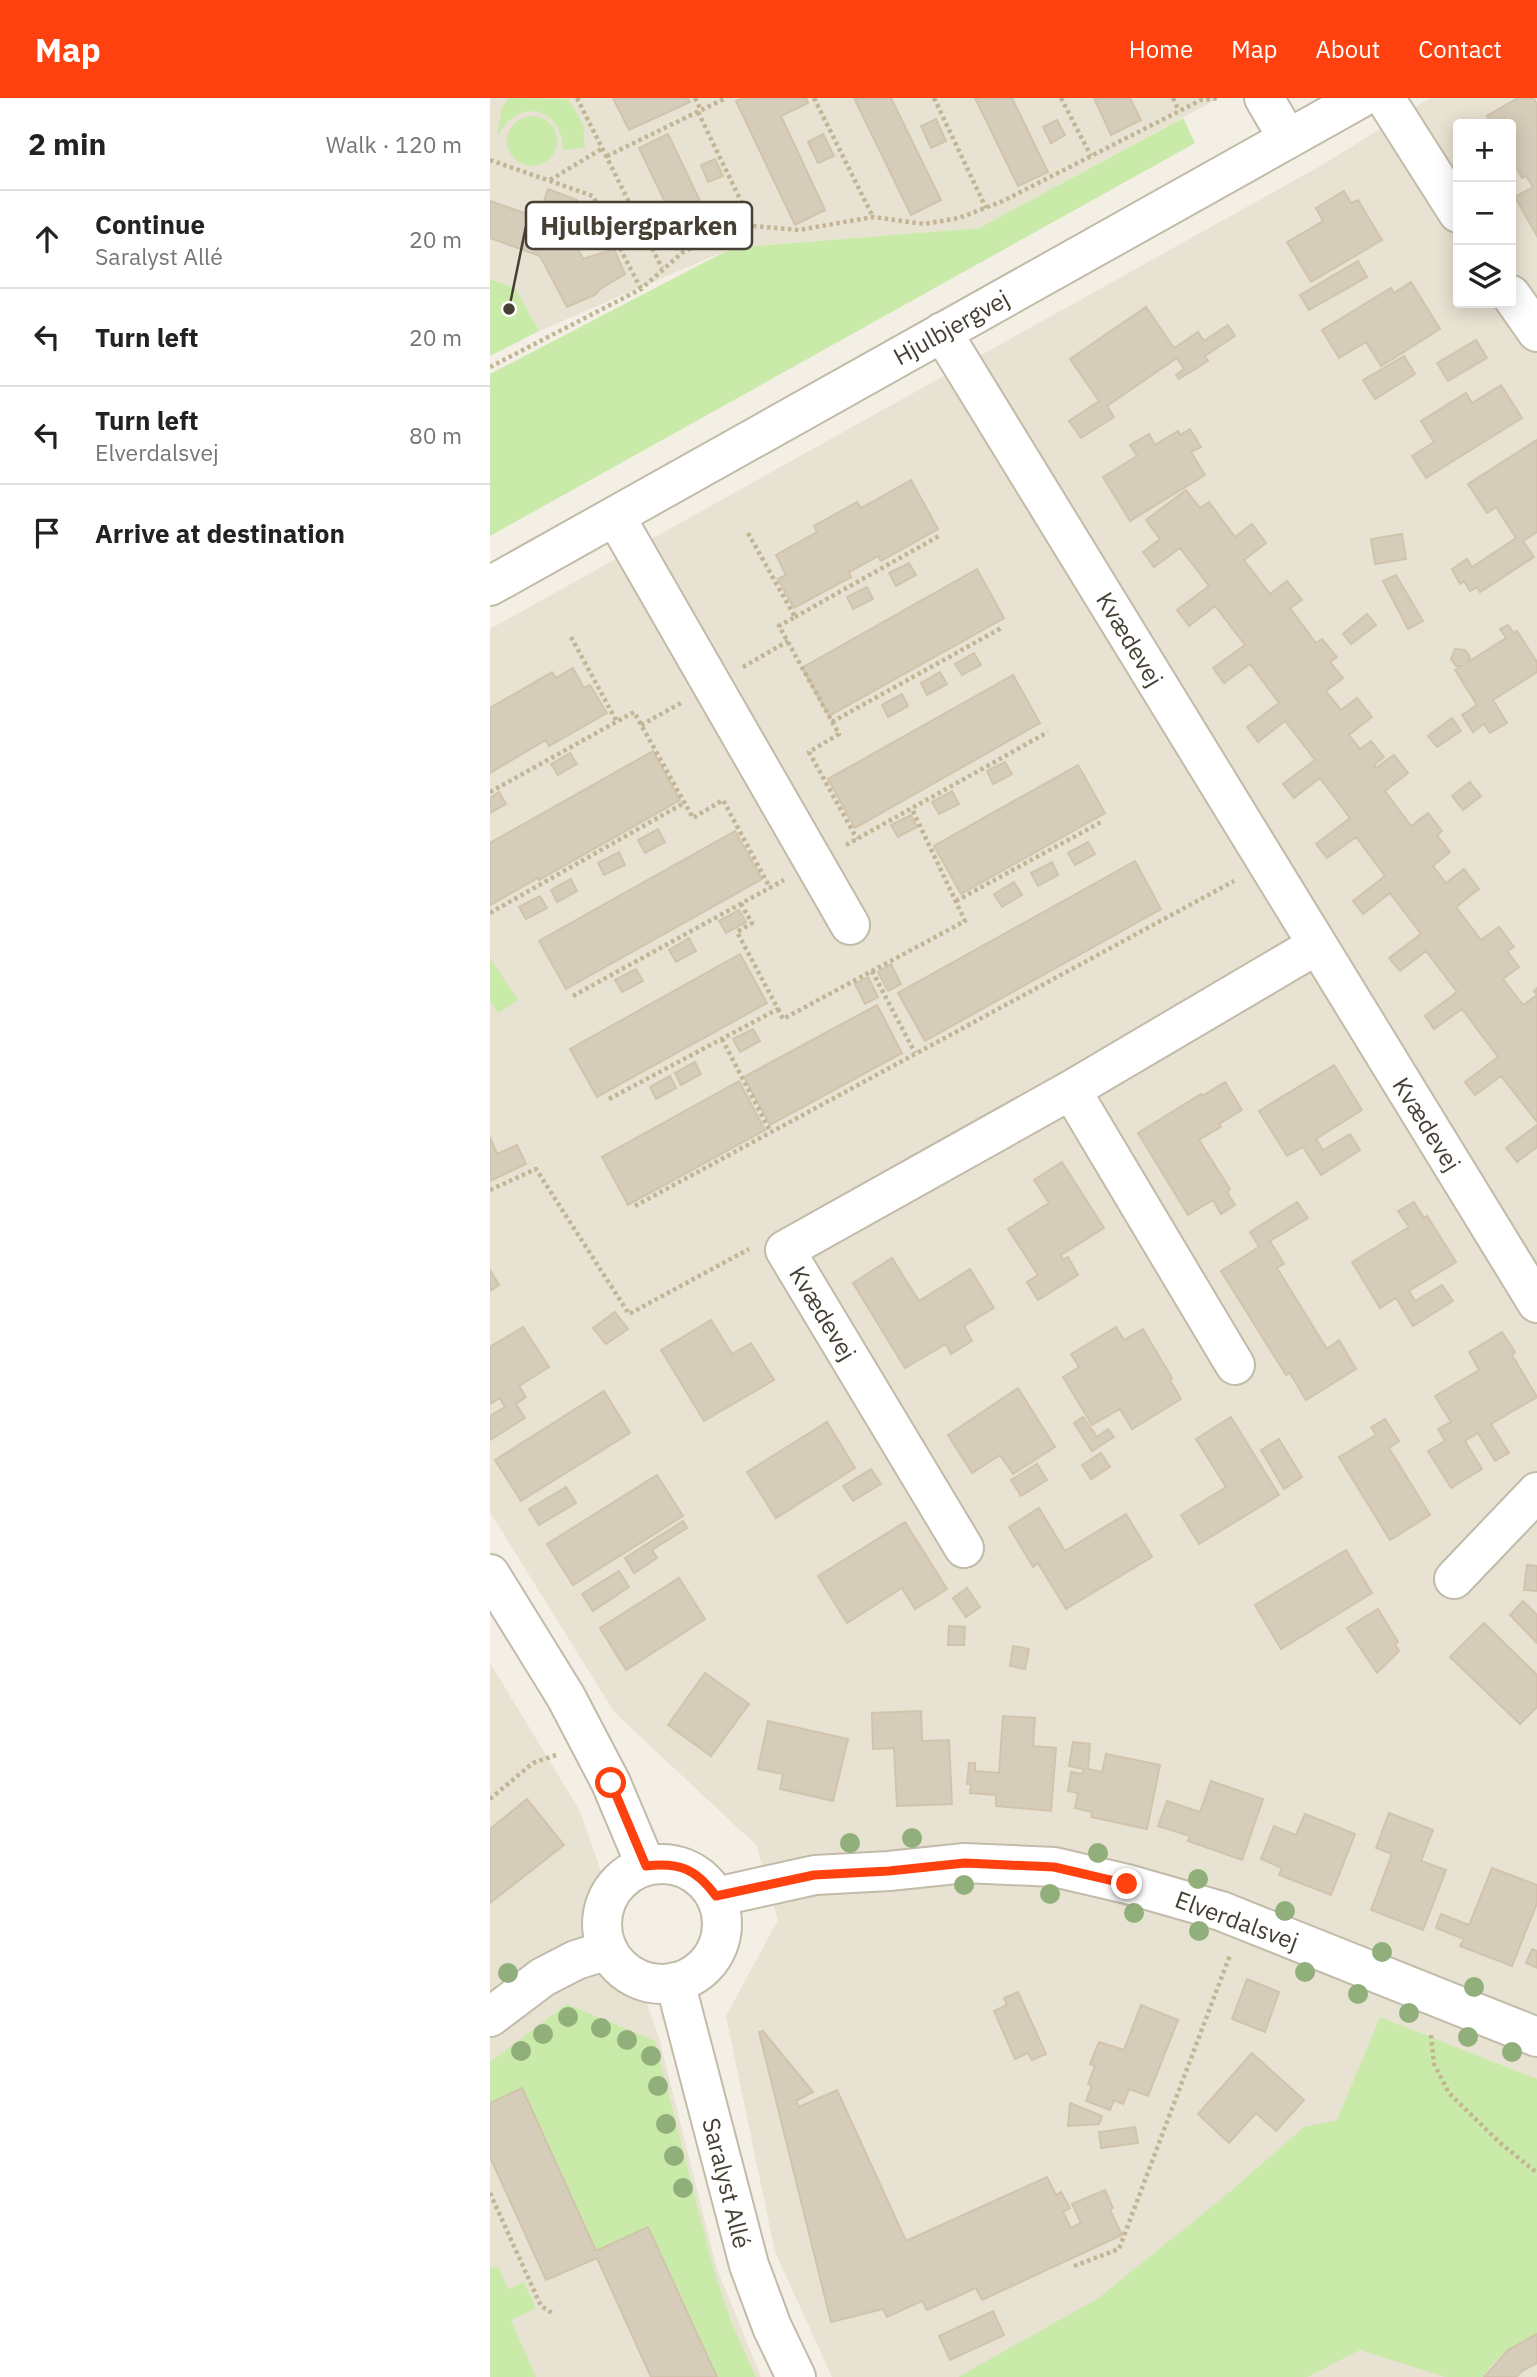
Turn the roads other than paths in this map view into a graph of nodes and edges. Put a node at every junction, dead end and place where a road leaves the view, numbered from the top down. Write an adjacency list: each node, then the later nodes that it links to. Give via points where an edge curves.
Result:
1 (1264, 98): 4 (street)
2 (1361, 98): 4 (street, Hjulbjergvej)
3 (1385, 98): 5 (street)
4 (1288, 139): 8 (street, Hjulbjergvej)
5 (1453, 206)
6 (1516, 302): 7 (street)
7 (1537, 331)
8 (942, 332): 9 (street, Hjulbjergvej); 12 (street, Kvædevej)
9 (615, 516): 10 (street, Hjulbjergvej); 11 (street)
10 (490, 586)
11 (850, 925)
12 (1317, 945): 13 (street, Kvædevej); 14 (street, Kvædevej)
13 (1071, 1090): 15 (street); 17 (street, Kvædevej, via 785,1250)
14 (1537, 1303)
15 (1235, 1365)
16 (1537, 1492): 19 (street)
17 (964, 1548)
18 (490, 1574): 20 (street, via 590,1742)
19 (1454, 1579)
20 (646, 1866): 21 (street, via 687,1868); 22 (street, via 613,1890 604,1909)
21 (716, 1896): 23 (street, via 722,1918 720,1939 711,1959 695,1974); 25 (street, Elverdalsvej, via 814,1875 965,1863 1054,1867 1221,1911)
22 (608, 1950): 23 (street, via 629,1974 651,1982); 24 (street, via 543,1977)
23 (676, 1982): 26 (street, Saralyst Allé, via 749,2266)
24 (490, 2017)
25 (1537, 2037)
26 (796, 2377)

